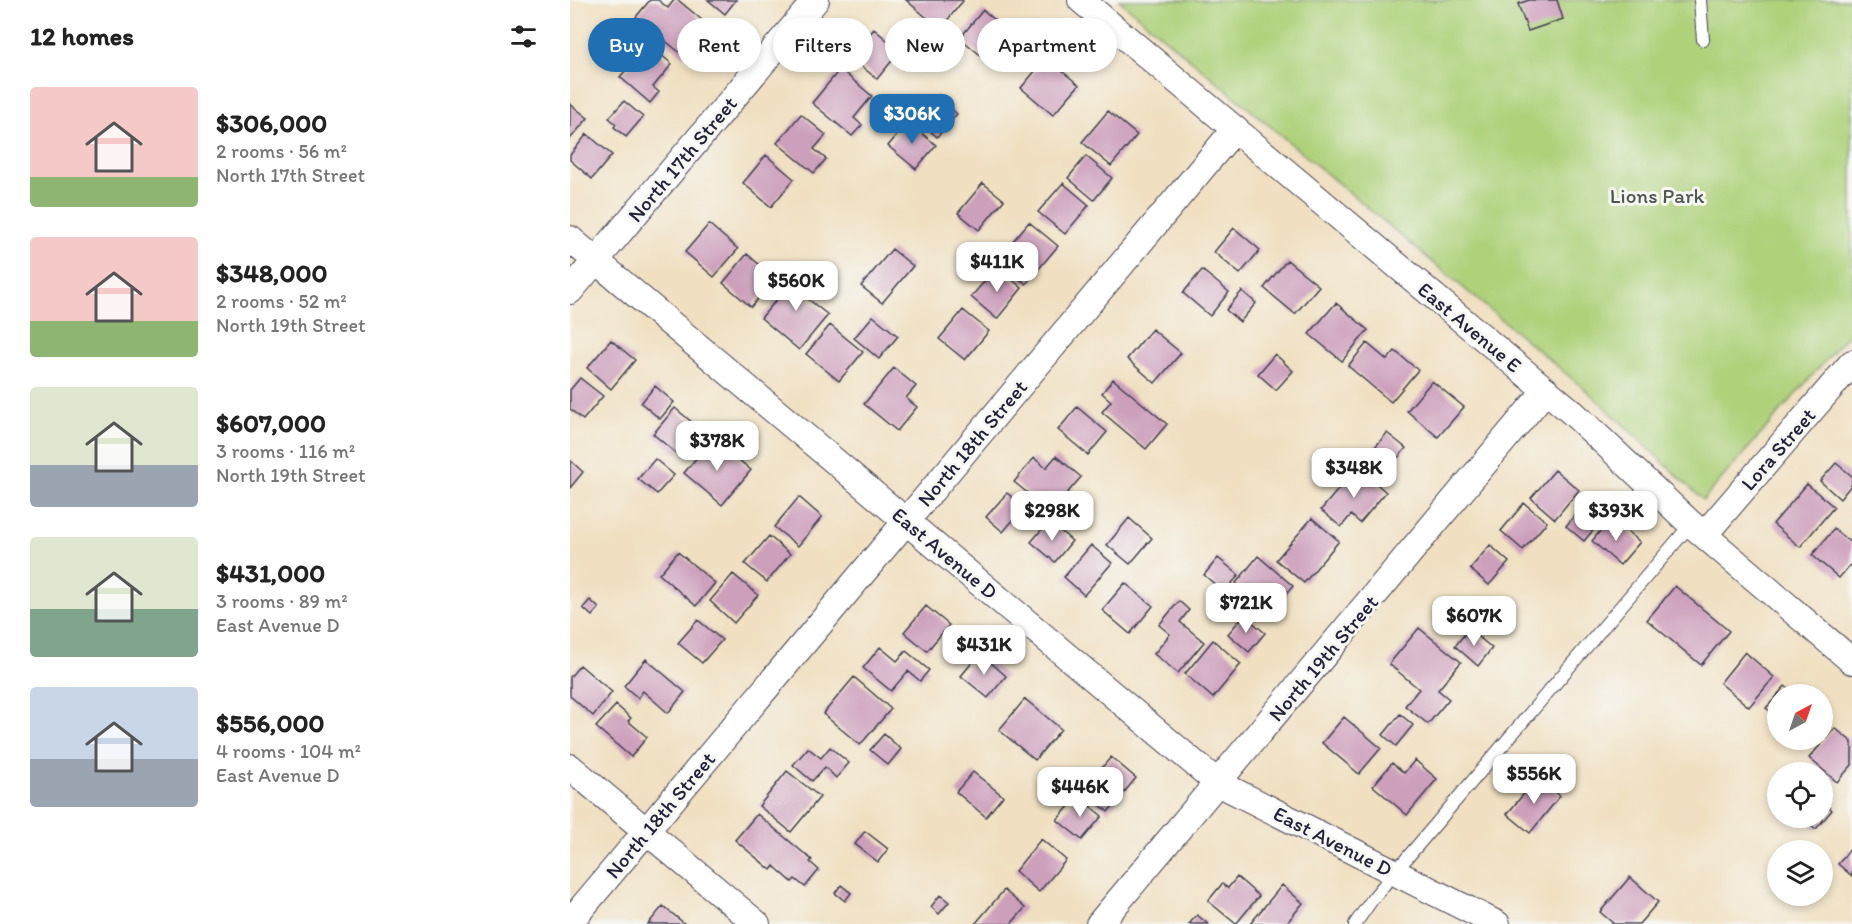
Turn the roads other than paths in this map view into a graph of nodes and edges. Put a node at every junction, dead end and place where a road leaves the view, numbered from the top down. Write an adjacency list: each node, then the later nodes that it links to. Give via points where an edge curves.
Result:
1 (816, 0): 7 (street, North 17th Street)
2 (1082, 0): 5 (street, East Avenue E)
3 (1700, 0): 4 (lane)
4 (1703, 40)
5 (1235, 129): 10 (street, East Avenue E); 11 (street, North 18th Street)
6 (570, 239): 7 (street, East Avenue D)
7 (596, 261): 8 (street, North 17th Street); 11 (street, East Avenue D)
8 (570, 291)
9 (1852, 363): 12 (street, Lora Street)
10 (1546, 390): 12 (street, East Avenue E); 15 (street, North 19th Street)
11 (907, 521): 15 (street, East Avenue D); 16 (street, North 18th Street)
12 (1697, 530): 13 (street, East Avenue E); 17 (lane)
13 (1852, 661)
14 (570, 767): 16 (street)
15 (1218, 783): 17 (street, East Avenue D); 20 (street, North 19th Street)
16 (647, 831): 18 (street, North 18th Street); 19 (street)
17 (1395, 872): 21 (lane); 22 (street, East Avenue D)
18 (570, 922)
19 (757, 924)
20 (1099, 924)
21 (1355, 924)
22 (1497, 924)

